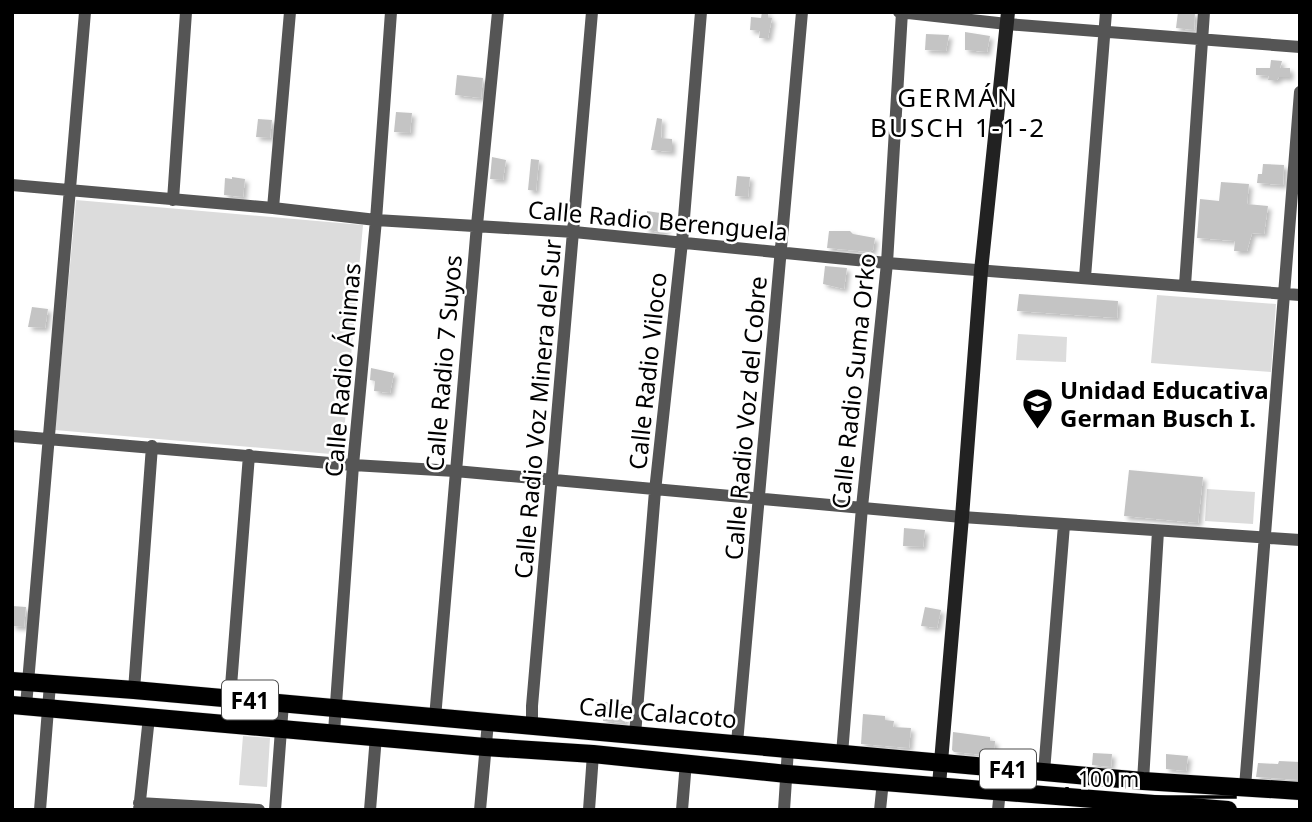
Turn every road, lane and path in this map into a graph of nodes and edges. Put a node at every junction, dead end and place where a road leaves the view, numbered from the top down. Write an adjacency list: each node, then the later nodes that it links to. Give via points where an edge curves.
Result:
1 (85, 12): 18 (street)
2 (186, 12): 19 (street)
3 (290, 12): 20 (street)
4 (391, 12): 21 (street, Calle Radio Ánimas)
5 (498, 12): 22 (street, Calle Radio 7 Suyos)
6 (592, 12): 23 (street, Calle Radio Voz Minera del Sur)
7 (701, 12): 24 (street, Calle Radio Viloco)
8 (802, 12): 25 (street, Calle Radio Voz del Cobre)
9 (901, 12): 12 (street); 26 (street, Calle Radio Suma Orko)
10 (1106, 12): 13 (street)
11 (1204, 12): 14 (street)
12 (1008, 18): 13 (street); 27 (street)
13 (1104, 32): 14 (street); 28 (street)
14 (1202, 40): 15 (street); 29 (street)
15 (1300, 47)
16 (1300, 93): 30 (street)
17 (12, 185): 18 (street, Calle Radio Berenguela)
18 (68, 189): 19 (street, Calle Radio Berenguela); 33 (street)
19 (173, 200): 20 (street, Calle Radio Berenguela)
20 (274, 208): 21 (street, Calle Radio Berenguela)
21 (376, 220): 22 (street, Calle Radio Berenguela); 36 (street, Calle Radio Ánimas)
22 (477, 225): 23 (street, Calle Radio Berenguela); 37 (street, Calle Radio 7 Suyos)
23 (574, 232): 24 (street, Calle Radio Berenguela); 38 (street, Calle Radio Voz Minera del Sur)
24 (682, 242): 25 (street, Calle Radio Berenguela); 39 (street, Calle Radio Viloco)
25 (780, 252): 26 (street, Calle Radio Berenguela); 40 (street, Calle Radio Voz del Cobre)
26 (887, 263): 27 (street, Calle Radio Berenguela); 41 (street, Calle Radio Suma Orko)
27 (981, 271): 28 (street, Calle Radio Berenguela); 42 (street)
28 (1085, 277): 29 (street, Calle Radio Berenguela)
29 (1185, 285): 30 (street, Calle Radio Berenguela)
30 (1282, 293): 31 (street, Calle Radio Berenguela); 45 (street)
31 (1300, 295)
32 (12, 436): 33 (street)
33 (47, 439): 34 (street); 47 (street)
34 (152, 446): 35 (street); 49 (street)
35 (249, 455): 36 (street); 50 (street)
36 (353, 465): 37 (street); 54 (street, Calle Radio Ánimas)
37 (455, 471): 38 (street); 56 (street, Calle Radio 7 Suyos)
38 (552, 480): 39 (street); 58 (street, Calle Radio Voz Minera del Sur)
39 (655, 491): 40 (street); 61 (street, Calle Radio Viloco)
40 (760, 498): 41 (street); 63 (street, Calle Radio Voz del Cobre)
41 (862, 507): 42 (street); 67 (street, Calle Radio Suma Orko)
42 (962, 517): 43 (street); 69 (street)
43 (1064, 525): 44 (street); 70 (street)
44 (1157, 531): 45 (street); 73 (street)
45 (1264, 536): 46 (street); 75 (street)
46 (1300, 540)
47 (20, 681): 48 (main road, Calle Calacoto / F41); 52 (street)
48 (50, 684): 49 (main road, Calle Calacoto / F41); 53 (street)
49 (134, 690): 50 (main road, Calle Calacoto / F41)
50 (230, 699): 51 (main road, Calle Calacoto / F41)
51 (283, 703): 54 (main road, Calle Calacoto / F41); 59 (street)
52 (19, 706): 53 (main road, Calle Calacoto / F41)
53 (48, 708): 55 (main road, Calle Calacoto / F41); 79 (street)
54 (337, 708): 56 (main road, Calle Calacoto / F41); 60 (street, Calle Radio Ánimas)
55 (149, 717): 59 (main road, Calle Calacoto / F41); 78 (street)
56 (435, 718): 57 (main road, Calle Calacoto / F41)
57 (488, 722): 58 (main road, Calle Calacoto / F41); 64 (street)
58 (532, 726): 61 (main road, Calle Calacoto / F41)
59 (281, 728): 60 (main road, Calle Calacoto / F41); 81 (street)
60 (334, 732): 62 (main road, Calle Calacoto / F41)
61 (635, 735): 63 (main road, Calle Calacoto / F41)
62 (376, 736): 64 (main road, Calle Calacoto / F41); 82 (street)
63 (737, 743): 65 (main road, Calle Calacoto / F41)
64 (485, 747): 66 (main road, Calle Calacoto / F41); 83 (street)
65 (788, 749): 67 (main road, Calle Calacoto / F41); 71 (street)
66 (593, 754): 68 (main road, Calle Calacoto / F41); 84 (street)
67 (842, 754): 69 (main road, Calle Calacoto / F41)
68 (686, 762): 71 (main road, Calle Calacoto / F41); 85 (street)
69 (941, 763): 70 (main road, Calle Calacoto / F41); 74 (street)
70 (1044, 772): 73 (main road, Calle Calacoto / F41)
71 (787, 774): 72 (main road, Calle Calacoto / F41); 86 (street)
72 (883, 781): 74 (main road, Calle Calacoto / F41); 87 (street)
73 (1143, 781): 75 (main road, Calle Calacoto / F41)
74 (939, 785): 76 (main road, Calle Calacoto / F41)
75 (1237, 787): 77 (main road, Calle Calacoto / F41); 89 (street)
76 (1000, 790): 88 (street); 89 (main road, Calle Calacoto / F41)
77 (1300, 791)
78 (139, 807): 80 (street)
79 (40, 810)
80 (259, 810)
81 (275, 810)
82 (370, 810)
83 (480, 810)
84 (589, 810)
85 (682, 810)
86 (784, 810)
87 (880, 810)
88 (998, 810)
89 (1228, 810)

